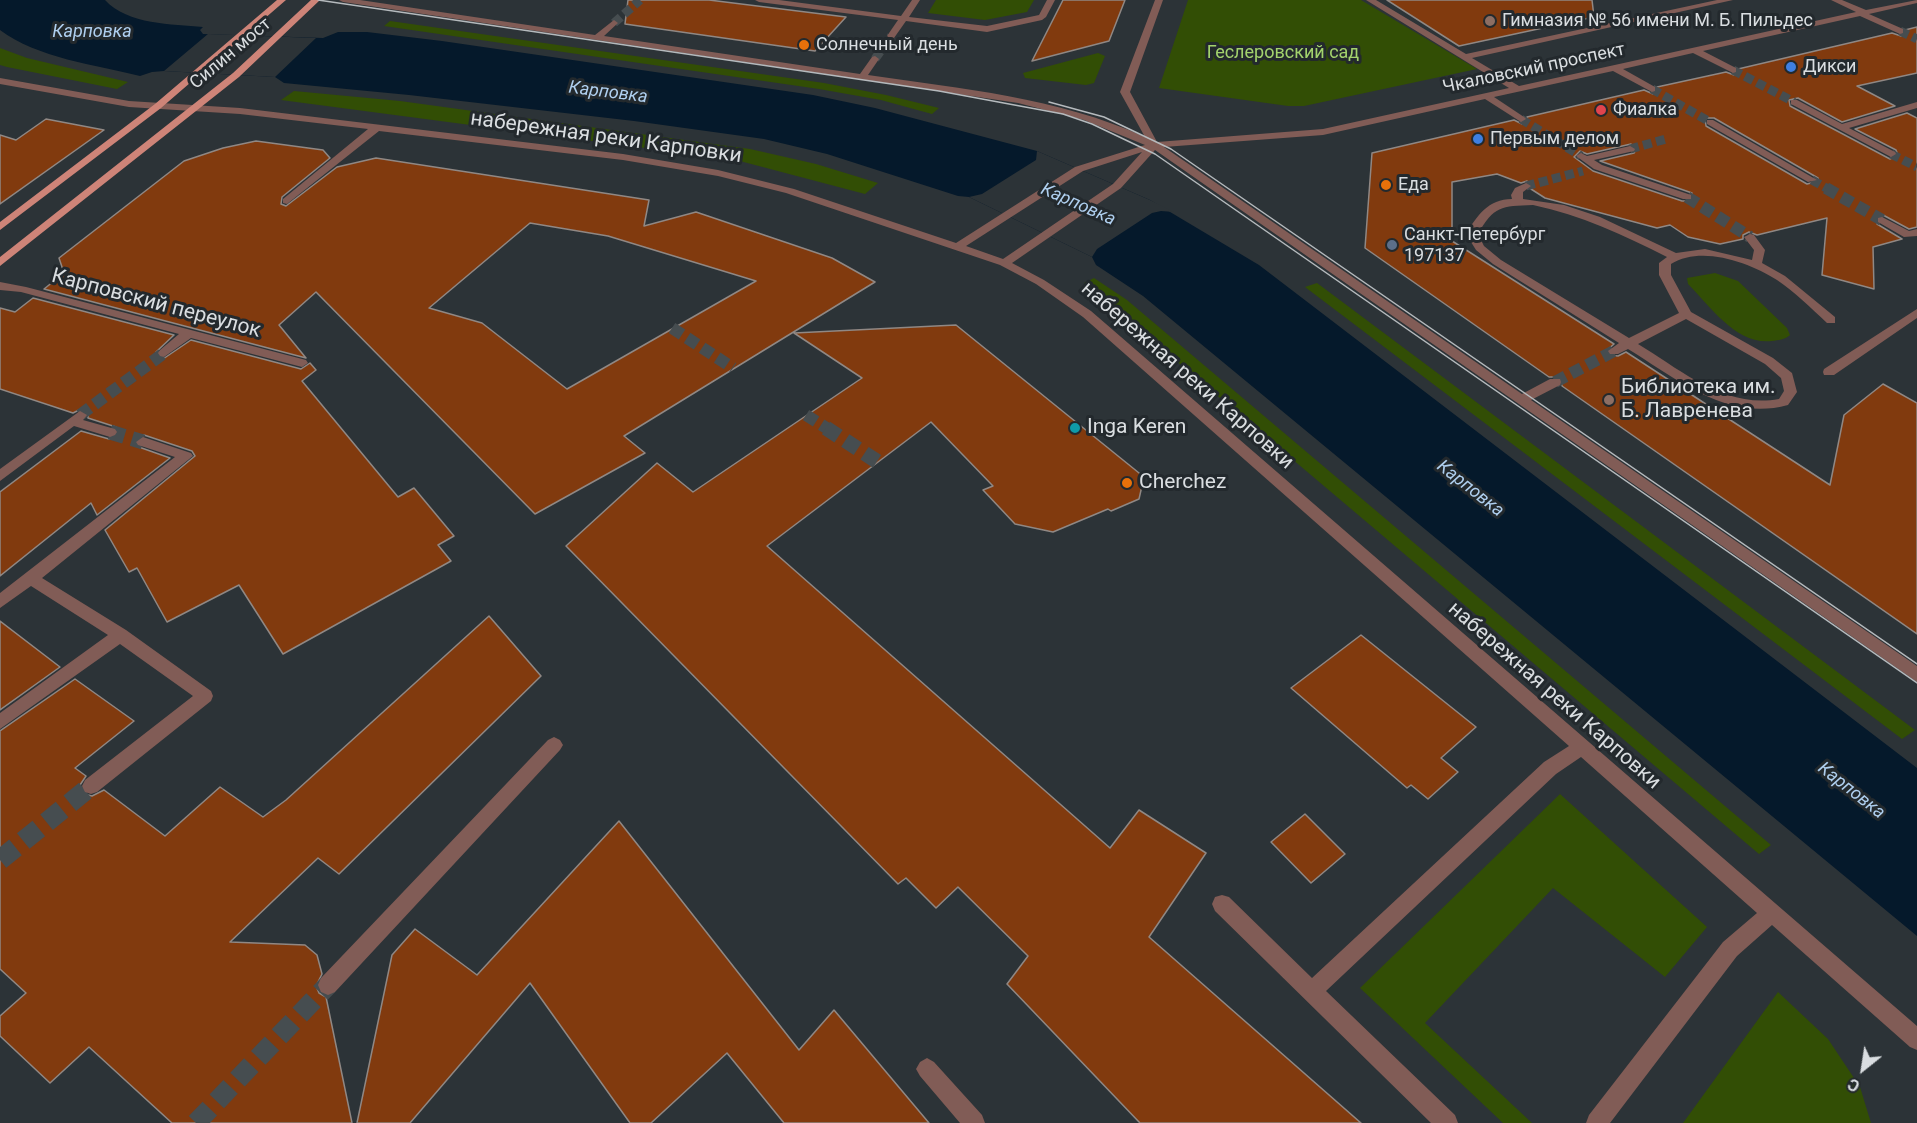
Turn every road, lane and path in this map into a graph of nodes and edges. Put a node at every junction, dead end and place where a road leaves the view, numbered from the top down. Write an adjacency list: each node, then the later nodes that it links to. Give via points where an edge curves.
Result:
1 (282, 0): 29 (main road, Силин мост)
2 (316, 0): 31 (main road, Силин мост, via 236,75)
3 (343, 0): 17 (street)
4 (759, 0): 13 (street)
5 (916, 0): 13 (street)
6 (1051, 0): 13 (street, via 1042,17 987,29)
7 (1159, 0): 36 (street, via 1125,92)
8 (1370, 0): 19 (street)
9 (1729, 0): 19 (street)
10 (1835, 0): 12 (street)
11 (1917, 0): 12 (street, Чкаловский проспект)
12 (1862, 13): 15 (street); 18 (street, Чкаловский проспект)
13 (903, 18): 16 (street)
14 (614, 23): 17 (street)
15 (1900, 31)
16 (891, 36)
17 (597, 38): 23 (street)
18 (1694, 50): 21 (street, Чкаловский проспект); 22 (street)
19 (1465, 57): 25 (street)
20 (875, 59): 23 (street)
21 (1615, 68): 25 (street, Чкаловский проспект); 26 (street)
22 (1733, 70)
23 (863, 76): 36 (street, via 1043,104 1099,120)
24 (0, 81): 29 (street, набережная реки Карповки, via 94,99)
25 (1517, 89): 27 (street, Чкаловский проспект)
26 (1652, 89)
27 (1486, 96): 32 (street); 36 (street, Чкаловский проспект, via 1323,132)
28 (1794, 102): 34 (street)
29 (158, 105): 31 (street, набережная реки Карповки); 47 (main road, Силин мост)
30 (1917, 105): 34 (street)
31 (193, 108): 35 (street, набережная реки Карповки); 52 (main road, Силин мост)
32 (1521, 119)
33 (1710, 122): 41 (street)
34 (1841, 127): 38 (street)
35 (376, 128): 44 (street); 50 (street, набережная реки Карповки, via 718,173 790,191)
36 (1154, 145): 50 (street, Чкаловский проспект, via 1079,169); 53 (street, via 1117,186); 66 (street)
37 (1630, 149): 39 (street, via 1583,158)
38 (1891, 154)
39 (1598, 167): 40 (street); 43 (street)
40 (1583, 171)
41 (1812, 180)
42 (1526, 186): 45 (street, via 1516,195)
43 (1687, 197)
44 (287, 201)
45 (1518, 201): 51 (street, via 1597,219); 60 (street, via 1485,210 1476,221 1472,234 1480,248)
46 (1882, 220): 48 (street, via 1908,235)
47 (0, 227)
48 (1917, 232)
49 (1750, 237): 54 (street, via 1760,247 1761,256)
50 (958, 246): 53 (street, набережная реки Карповки)
51 (1672, 255): 54 (street, via 1721,255); 57 (street, via 1665,263 1665,275)
52 (0, 263)
53 (1004, 263): 76 (street, набережная реки Карповки, via 1087,314)
54 (1755, 265): 58 (street, via 1780,277)
55 (0, 286): 59 (street, Карповский переулок)
56 (1917, 313): 64 (street)
57 (1686, 314): 60 (street); 60 (street, via 1769,361 1787,376 1791,392 1783,402 1764,407 1741,405 1712,395)
58 (1832, 320)
59 (189, 333): 62 (street); 63 (street, Карповский переулок)
60 (1628, 344): 61 (street)
61 (1614, 351)
62 (164, 352)
63 (302, 363)
64 (1829, 372)
65 (1555, 382): 66 (street)
66 (1520, 400): 73 (street)
67 (110, 432): 69 (street, via 76,418)
68 (143, 442): 70 (street, via 186,456)
69 (0, 476)
70 (30, 578): 71 (street); 72 (street)
71 (0, 602)
72 (120, 635): 74 (street); 77 (street, via 205,696)
73 (1917, 675)
74 (0, 722)
75 (554, 745): 80 (street)
76 (1581, 747): 79 (street, набережная реки Карповки); 81 (street, via 1550,768)
77 (91, 786)
78 (1222, 904): 81 (street)
79 (1770, 914): 82 (street, набережная реки Карповки); 86 (street, via 1730,948)
80 (328, 985)
81 (1311, 992): 85 (street)
82 (1917, 1040)
83 (927, 1069): 84 (street)
84 (974, 1123)
85 (1447, 1123)
86 (1597, 1123)

